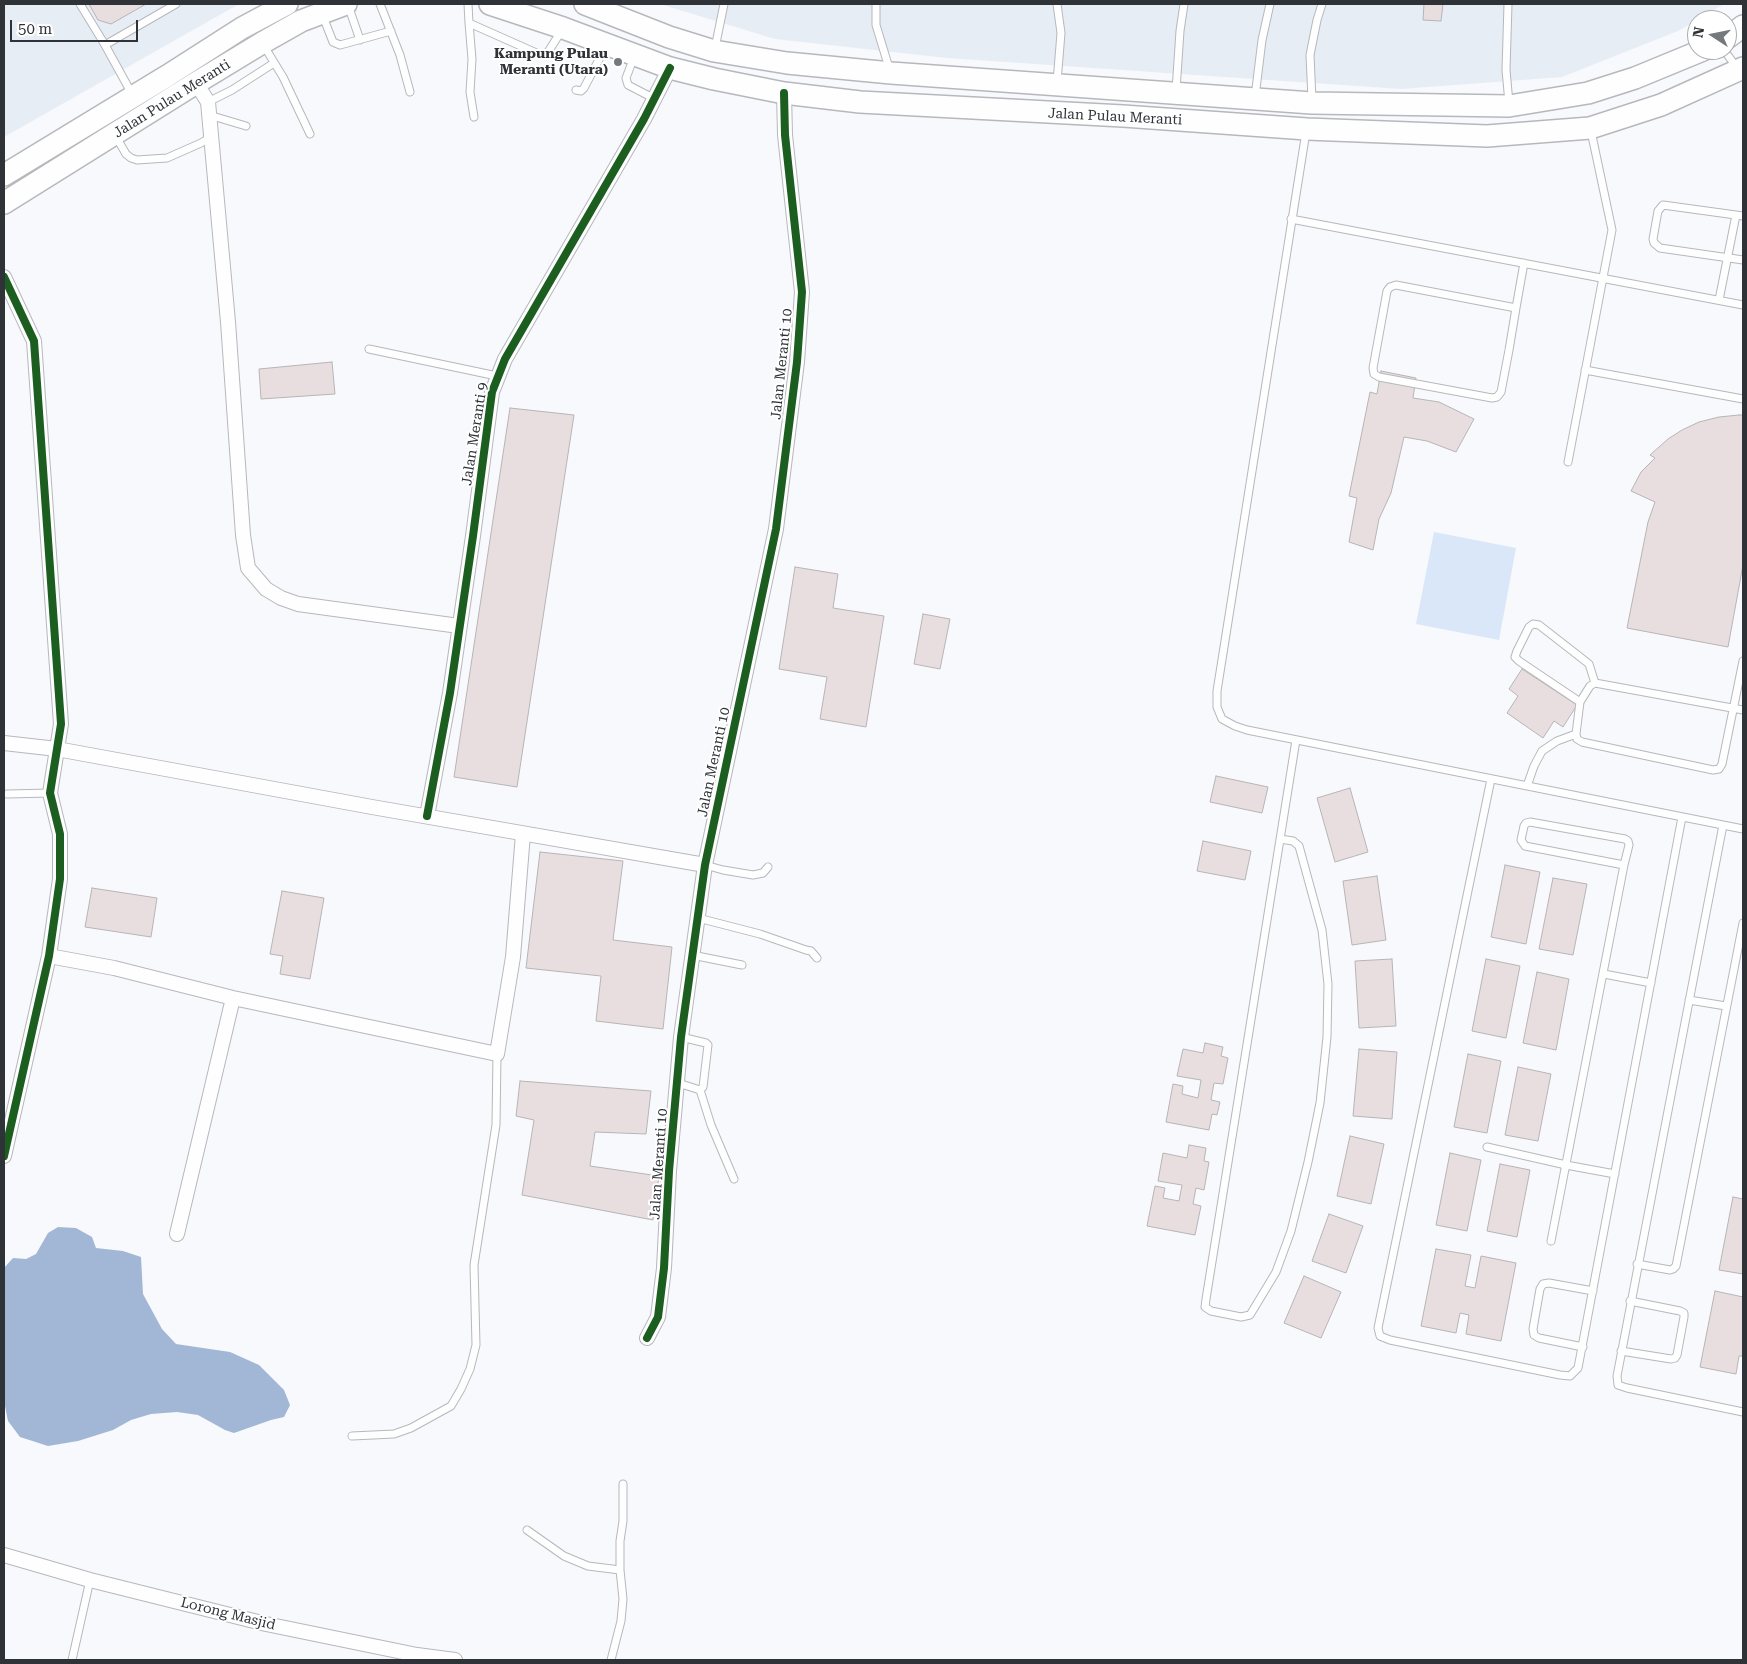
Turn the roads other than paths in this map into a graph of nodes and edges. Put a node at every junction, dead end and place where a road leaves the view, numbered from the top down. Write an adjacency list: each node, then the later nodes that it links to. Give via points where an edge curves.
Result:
1 (80, 4): 23 (lane)
2 (176, 4): 23 (lane)
3 (287, 4): 39 (main road, Jalan Pulau Meranti, via 242,28)
4 (347, 4): 16 (main road, Jalan Pulau Meranti); 20 (lane)
5 (380, 4): 19 (lane)
6 (468, 4): 17 (lane)
7 (490, 4): 18 (main road, Jalan Pulau Meranti)
8 (585, 4): 24 (main road, Jalan Pulau Meranti, via 669,38)
9 (724, 4): 24 (lane)
10 (876, 4): 32 (lane, via 876,25)
11 (1057, 4): 34 (lane, via 1061,33)
12 (1184, 4): 38 (lane)
13 (1270, 4): 42 (lane)
14 (1322, 4): 43 (lane, via 1310,55)
15 (1508, 4): 44 (lane, via 1506,70)
16 (321, 13): 20 (lane, via 334,42); 21 (main road, Jalan Pulau Meranti)
17 (469, 23): 18 (lane, via 541,55 548,52); 46 (lane, via 470,92)
18 (563, 28): 22 (main road, Jalan Pulau Meranti)
19 (391, 31): 20 (lane); 36 (lane)
20 (360, 40)
21 (262, 43): 28 (lane); 33 (main road, Jalan Pulau Meranti)
22 (607, 45): 25 (main road, Jalan Pulau Meranti); 35 (lane, via 584,88)
23 (106, 46): 39 (lane)
24 (714, 51): 30 (main road, Jalan Pulau Meranti)
25 (634, 54): 29 (main road, Jalan Pulau Meranti); 41 (lane, via 626,78 628,85)
26 (1687, 57): 44 (main road, Jalan Pulau Meranti, via 1588,93)
27 (1732, 60): 31 (lane)
28 (274, 63): 45 (lane); 51 (lane)
29 (670, 68): 37 (main road, Jalan Pulau Meranti); 41 (street, Jalan Meranti 9)
30 (830, 69): 32 (main road, Jalan Pulau Meranti); 40 (main road)
31 (1742, 72): 48 (main road, Jalan Pulau Meranti, via 1661,105)
32 (891, 73): 34 (main road, Jalan Pulau Meranti)
33 (196, 83): 45 (street); 50 (main road, Jalan Pulau Meranti)
34 (1056, 85): 38 (main road, Jalan Pulau Meranti)
35 (576, 90)
36 (410, 92)
37 (784, 93): 40 (main road, Jalan Pulau Meranti); 90 (street, Jalan Meranti 10, via 785,135 802,292 797,362 776,529)
38 (1176, 93): 42 (main road, Jalan Pulau Meranti)
39 (134, 96): 53 (main road, Jalan Pulau Meranti)
40 (826, 98): 49 (main road, Jalan Pulau Meranti)
41 (655, 99): 67 (street, Jalan Meranti 9)
42 (1255, 100): 43 (main road, Jalan Pulau Meranti)
43 (1312, 103): 44 (main road, Jalan Pulau Meranti)
44 (1509, 106)
45 (208, 109): 47 (lane); 52 (street)
46 (474, 117)
47 (246, 126)
48 (1590, 128): 49 (main road, Jalan Pulau Meranti, via 1487,136); 61 (lane, via 1612,222)
49 (1307, 129): 56 (lane)
50 (115, 134): 52 (lane, via 126,154 137,160 167,158); 54 (main road, Jalan Pulau Meranti)
51 (310, 134)
52 (211, 137): 70 (street, via 248,568 266,589 298,604)
53 (4, 175)
54 (4, 203)
55 (1740, 216): 57 (lane); 57 (lane, via 1666,205 1659,207 1653,239 1656,246)
56 (1292, 219): 59 (lane); 77 (lane, via 1217,691 1217,708 1222,719 1235,726)
57 (1727, 258): 58 (lane); 62 (lane)
58 (1743, 260)
59 (1524, 263): 61 (lane); 64 (lane)
60 (4, 277): 79 (street, via 34,341 62,724)
61 (1602, 278): 62 (lane); 66 (lane)
62 (1719, 300): 63 (lane)
63 (1743, 305)
64 (1516, 308): 64 (lane, via 1501,392 1497,397 1374,374 1390,286)
65 (369, 349): 67 (lane)
66 (1585, 370): 68 (lane); 69 (lane)
67 (497, 376): 70 (street, Jalan Meranti 9, via 492,392)
68 (1743, 399)
69 (1568, 462)
70 (460, 626): 84 (street, Jalan Meranti 9)
71 (1743, 661): 74 (lane)
72 (1596, 683): 73 (lane, via 1590,686); 73 (lane, via 1589,664 1576,653 1539,625 1529,627 1516,657); 74 (lane)
73 (1580, 702): 76 (lane)
74 (1734, 709): 75 (lane); 76 (lane, via 1722,764 1713,770 1582,742)
75 (1743, 710)
76 (1576, 734): 81 (lane, via 1557,740 1542,751)
77 (1296, 740): 80 (lane); 89 (lane)
78 (4, 743): 79 (street)
79 (57, 749): 82 (street); 84 (street)
80 (1491, 779): 81 (lane); 119 (lane, via 1378,1328 1380,1336 1390,1340 1560,1376 1570,1376 1578,1368)
81 (1527, 786): 85 (lane)
82 (50, 793): 83 (lane); 96 (street, via 60,834 60,879)
83 (7, 794)
84 (426, 816): 88 (street)
85 (1682, 817): 86 (lane); 100 (lane)
86 (1723, 825): 87 (lane); 102 (lane)
87 (1743, 829)
88 (523, 834): 90 (street); 105 (street, via 513,957)
89 (1280, 839): 89 (lane, via 1293,841 1298,846 1322,930 1328,984 1327,1037 1320,1103 1291,1231 1276,1272 1250,1315 1241,1317 1205,1307)
90 (705, 865): 92 (lane, via 753,875 762,873); 93 (street, Jalan Meranti 10)
91 (1624, 865): 91 (lane, via 1525,846 1521,840 1524,826 1530,822 1625,839 1629,845); 99 (lane)
92 (768, 866)
93 (698, 918): 95 (street, Jalan Meranti 10); 97 (lane, via 811,951)
94 (1743, 923): 103 (lane)
95 (692, 955): 98 (lane); 104 (street, Jalan Meranti 10)
96 (49, 956): 101 (street, via 114,968); 109 (street)
97 (817, 958)
98 (742, 965)
99 (1604, 974): 100 (lane); 110 (lane)
100 (1651, 983): 111 (lane)
101 (233, 998): 105 (street); 113 (street)
102 (1689, 1000): 103 (lane); 115 (lane)
103 (1726, 1006): 115 (lane, via 1676,1266 1670,1270)
104 (681, 1037): 106 (street, Jalan Meranti 10); 107 (lane, via 708,1045 704,1087)
105 (497, 1054): 122 (lane, via 496,1125 474,1265 476,1345 470,1369 450,1406 394,1434)
106 (678, 1083): 107 (lane); 118 (street, Jalan Meranti 10, via 664,1268 658,1317)
107 (700, 1090): 112 (lane)
108 (1487, 1147): 110 (lane)
109 (4, 1156)
110 (1566, 1165): 111 (lane); 114 (lane)
111 (1615, 1174): 116 (lane)
112 (734, 1179)
113 (177, 1234)
114 (1551, 1242)
115 (1637, 1264): 117 (lane)
116 (1593, 1291): 119 (lane); 119 (lane, via 1549,1283 1540,1289 1534,1335)
117 (1630, 1302): 120 (lane); 120 (lane, via 1680,1311 1684,1317 1675,1358)
118 (647, 1338)
119 (1583, 1347)
120 (1622, 1351): 121 (lane, via 1618,1385)
121 (1743, 1412)
122 (352, 1436)
123 (623, 1484): 126 (lane)
124 (527, 1530): 126 (lane, via 564,1556 588,1566)
125 (4, 1555): 127 (street, Lorong Masjid)
126 (620, 1570): 130 (lane, via 621,1621)
127 (90, 1580): 128 (lane); 129 (street, Lorong Masjid, via 266,1624)
128 (72, 1660)
129 (455, 1660)
130 (611, 1660)

